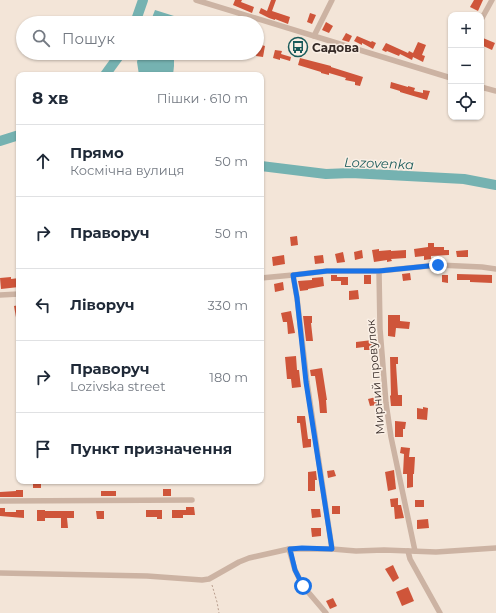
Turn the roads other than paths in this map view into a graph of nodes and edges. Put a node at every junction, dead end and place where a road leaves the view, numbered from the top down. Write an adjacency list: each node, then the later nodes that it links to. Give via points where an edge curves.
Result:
1 (196, 0): 5 (street)
2 (332, 0): 7 (street)
3 (492, 0): 4 (street)
4 (484, 15)
5 (248, 16)
6 (264, 21): 7 (street)
7 (314, 36): 8 (street)
8 (448, 75)
9 (484, 88): 10 (street)
10 (496, 91)
11 (496, 269): 12 (street, via 438,265)
12 (379, 271): 13 (street, via 327,271); 23 (street, Мирний провулок, via 380,329 386,403)
13 (293, 275): 14 (street); 21 (street, via 306,382)
14 (264, 278)
15 (16, 294): 16 (street)
16 (0, 295)
17 (192, 500): 18 (street)
18 (0, 501)
19 (496, 548): 23 (street)
20 (290, 549): 21 (street); 24 (street, via 249,558 211,578 202,580 148,576); 25 (street, via 295,570 303,586)
21 (332, 549): 22 (street)
22 (408, 551): 23 (street); 26 (street)
23 (415, 551)
24 (0, 573)
25 (326, 613)
26 (440, 613)

